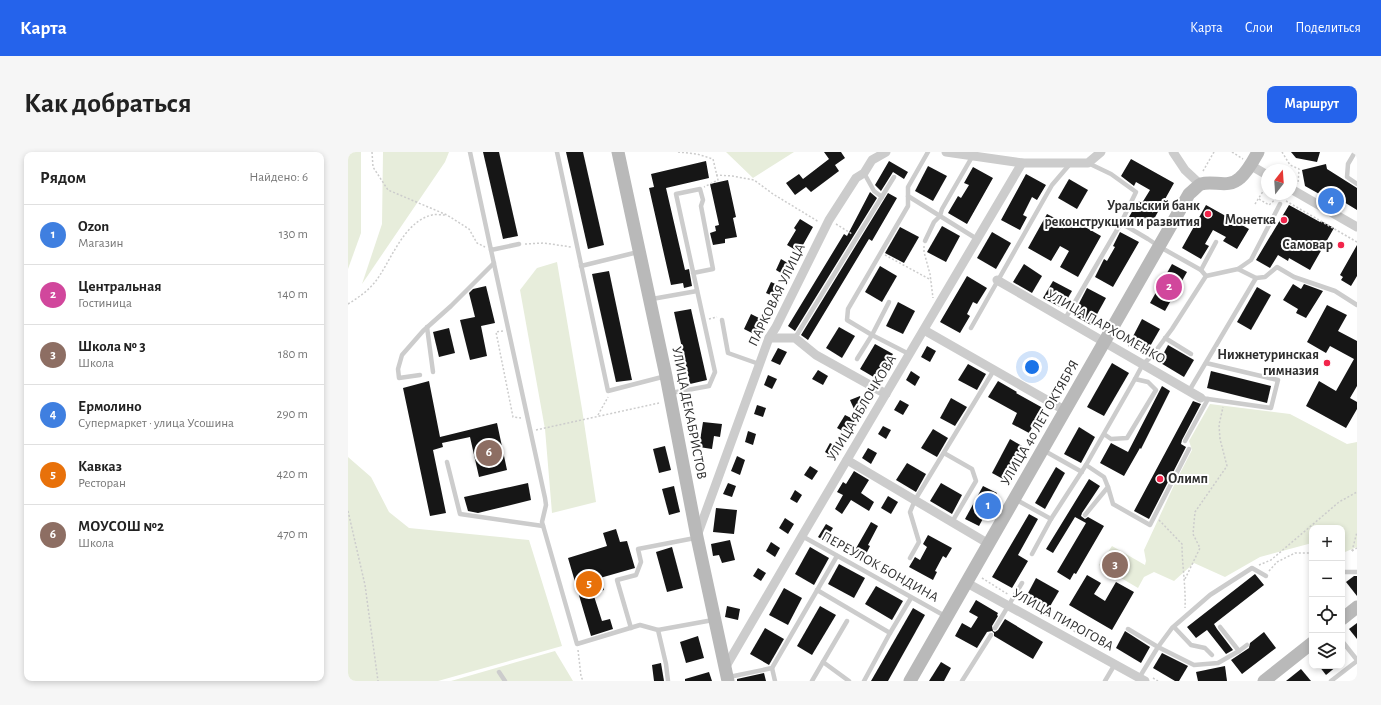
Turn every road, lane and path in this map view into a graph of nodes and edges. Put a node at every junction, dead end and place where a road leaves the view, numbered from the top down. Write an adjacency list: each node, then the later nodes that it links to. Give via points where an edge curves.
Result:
1 (372, 152): 37 (path, via 373,167 388,190)
2 (470, 152): 50 (lane)
3 (557, 152): 49 (lane)
4 (618, 152): 51 (street, УЛИЦА ДЕКАБРИСТОВ)
5 (678, 152): 25 (path, via 713,159)
6 (886, 152): 24 (street, ПАРКОВАЯ УЛИЦА, via 872,160)
7 (928, 152): 31 (lane, via 908,187)
8 (946, 152): 16 (street)
9 (1101, 152): 20 (street)
10 (1173, 152): 28 (street, via 1185,170)
11 (1214, 152): 23 (path)
12 (1232, 152): 17 (path)
13 (1258, 152): 17 (street)
14 (1282, 152): 21 (path)
15 (1355, 152): 27 (lane, via 1348,164 1347,177)
16 (972, 156): 18 (street); 38 (lane)
17 (1247, 162): 22 (street); 28 (street, via 1240,178 1228,184)
18 (1022, 163): 19 (street); 43 (street, УЛИЦА ЯБЛОЧКОВА)
19 (1072, 163): 20 (street); 61 (lane, via 1052,185)
20 (1088, 163): 40 (lane, via 1111,174 1136,192)
21 (1289, 164)
22 (1261, 171)
23 (1203, 172)
24 (864, 173): 33 (lane, via 874,191); 39 (street, ПАРКОВАЯ УЛИЦА, via 856,178)
25 (716, 175): 29 (path, via 718,180); 39 (path, via 754,180 805,214)
26 (894, 178): 33 (lane)
27 (1357, 184)
28 (1201, 185): 48 (street, УЛИЦА 40 ЛЕТ ОКТЯБРЯ, via 1189,194)
29 (700, 189): 57 (lane, via 703,200 700,206 713,269); 57 (lane, via 676,194)
30 (1297, 190): 41 (street)
31 (908, 196): 38 (lane); 52 (lane, via 908,206)
32 (1261, 196): 34 (path)
33 (882, 197): 42 (lane)
34 (1259, 199): 35 (path); 46 (path, via 1269,206 1278,196)
35 (1255, 204)
36 (1280, 204): 55 (lane, via 1251,260)
37 (447, 215): 50 (path, via 469,229 477,243); 65 (path, via 432,215 416,223 395,248 380,276 365,293)
38 (940, 216): 43 (lane); 44 (lane, via 934,222)
39 (828, 223): 42 (path); 76 (street, ПАРКОВАЯ УЛИЦА)
40 (1121, 223): 48 (lane); 68 (lane)
41 (1357, 227)
42 (858, 238): 77 (lane)
43 (977, 239): 67 (street, УЛИЦА ЯБЛОЧКОВА)
44 (925, 241): 60 (path, via 924,252)
45 (1216, 242): 56 (lane)
46 (1357, 242)
47 (520, 244): 49 (path, via 544,243); 50 (lane)
48 (1160, 247): 56 (lane); 79 (street, УЛИЦА 40 ЛЕТ ОКТЯБРЯ)
49 (577, 248): 54 (lane)
50 (491, 250): 53 (lane)
51 (639, 252): 54 (lane); 63 (street, УЛИЦА ДЕКАБРИСТОВ)
52 (880, 252): 60 (path); 75 (lane, via 848,309 848,320)
53 (494, 263): 71 (lane); 73 (lane)
54 (581, 266): 91 (lane, via 608,391)
55 (1238, 269): 58 (lane); 59 (lane)
56 (1201, 270): 58 (lane)
57 (693, 273): 62 (lane)
58 (1206, 276): 78 (lane)
59 (1256, 278): 66 (lane, via 1265,277 1276,267 1294,277 1335,291); 83 (lane)
60 (931, 280): 67 (path)
61 (997, 280): 68 (street, УЛИЦА ПАРХОМЕНКО); 72 (lane)
62 (697, 291): 63 (lane); 69 (lane)
63 (650, 300): 89 (street, УЛИЦА ДЕКАБРИСТОВ)
64 (889, 302): 75 (lane)
65 (348, 304)
66 (1357, 305)
67 (935, 312): 74 (street, УЛИЦА ЯБЛОЧКОВА)
68 (1065, 319): 79 (street, УЛИЦА ПАРХОМЕНКО)
69 (704, 320): 70 (path, via 717,317); 93 (lane, via 715,372 709,386)
70 (722, 320): 84 (lane, via 728,353)
71 (427, 327): 87 (lane); 88 (lane, via 402,355 398,369 399,378)
72 (971, 328)
73 (508, 330): 100 (lane); 100 (path, via 496,332 513,417)
74 (924, 330): 80 (street, УЛИЦА ЯБЛОЧКОВА); 86 (street)
75 (872, 335): 80 (lane); 82 (lane)
76 (769, 338): 77 (street); 84 (street, ПАРКОВАЯ УЛИЦА)
77 (795, 338): 94 (street, via 816,355)
78 (1165, 338): 81 (lane); 85 (lane, via 1152,356)
79 (1105, 342): 85 (street, УЛИЦА ПАРХОМЕНКО); 98 (street, УЛИЦА 40 ЛЕТ ОКТЯБРЯ)
80 (910, 354): 94 (street, УЛИЦА ЯБЛОЧКОВА)
81 (1191, 354)
82 (857, 359)
83 (1206, 363): 92 (lane); 96 (lane, via 1278,380 1271,408)
84 (759, 364): 123 (street, ПАРКОВАЯ УЛИЦА)
85 (1142, 364): 90 (lane); 92 (street, УЛИЦА ПАРХОМЕНКО)
86 (994, 370): 98 (street); 106 (lane)
87 (433, 372)
88 (420, 375)
89 (666, 376): 91 (lane); 93 (street, УЛИЦА ДЕКАБРИСТОВ)
90 (1135, 379): 102 (lane); 102 (lane, via 1148,382 1156,390 1127,438 1112,438)
91 (611, 390): 99 (path)
92 (1189, 391): 95 (street, УЛИЦА ПАРХОМЕНКО)
93 (669, 394): 123 (street, УЛИЦА ДЕКАБРИСТОВ)
94 (886, 394): 107 (street, УЛИЦА ЯБЛОЧКОВА)
95 (1204, 398): 96 (lane); 103 (lane)
96 (1224, 401): 135 (path, via 1219,425 1227,466 1195,512 1193,534 1200,548)
97 (659, 403): 99 (path)
98 (1066, 411): 105 (street, УЛИЦА 40 ЛЕТ ОКТЯБРЯ)
99 (598, 415): 101 (path)
100 (527, 419): 101 (lane)
101 (530, 431): 120 (lane, via 546,505 542,522)
102 (1104, 434): 109 (lane)
103 (1185, 441)
104 (1189, 449): 117 (lane)
105 (1043, 450): 110 (lane); 113 (street, УЛИЦА 40 ЛЕТ ОКТЯБРЯ)
106 (944, 453): 114 (lane); 119 (lane, via 972,469 976,481)
107 (848, 460): 114 (street); 122 (street, УЛИЦА ЯБЛОЧКОВА)
108 (447, 462): 120 (lane, via 460,514)
109 (1086, 465): 110 (lane); 111 (lane, via 1104,477)
110 (1082, 472): 118 (lane)
111 (1108, 487): 116 (lane); 117 (lane, via 1113,504 1135,518 1150,525)
112 (1357, 492): 130 (path, via 1339,502 1271,560)
113 (1015, 499): 118 (lane); 124 (street, УЛИЦА 40 ЛЕТ ОКТЯБРЯ)
114 (915, 500): 119 (street); 129 (lane, via 910,512 919,542)
115 (348, 511): 171 (path, via 365,585)
116 (1086, 515)
117 (1155, 515): 135 (path, via 1182,544)
118 (1051, 519): 127 (lane)
119 (952, 522): 124 (street)
120 (544, 526): 157 (lane)
121 (1357, 532): 125 (path, via 1352,551)
122 (802, 536): 128 (lane, ПЕРЕУЛОК БОНДИНА); 169 (street, УЛИЦА ЯБЛОЧКОВА)
123 (697, 537): 146 (street, УЛИЦА ДЕКАБРИСТОВ); 150 (lane, via 638,549 641,562 636,574 616,580)
124 (989, 544): 136 (street, УЛИЦА 40 ЛЕТ ОКТЯБРЯ)
125 (1357, 548)
126 (1309, 553): 133 (path, via 1295,553 1277,562)
127 (1032, 554)
128 (837, 556): 138 (lane); 140 (lane, ПЕРЕУЛОК БОНДИНА)
129 (910, 558)
130 (1252, 568): 133 (lane); 143 (lane, via 1210,595)
131 (1345, 572): 132 (lane)
132 (1357, 572)
133 (1266, 576)
134 (981, 578): 139 (path)
135 (1185, 579): 143 (path)
136 (967, 583): 141 (street, УЛИЦА ПИРОГОВА); 145 (street, УЛИЦА 40 ЛЕТ ОКТЯБРЯ)
137 (1022, 583): 139 (lane)
138 (817, 590): 154 (lane); 167 (lane)
139 (1013, 597): 141 (lane); 156 (path)
140 (911, 598): 145 (lane, ПЕРЕУЛОК БОНДИНА); 154 (lane)
141 (1008, 606): 151 (lane); 166 (street, УЛИЦА ПИРОГОВА)
142 (1357, 607): 144 (street)
143 (1185, 616): 148 (lane)
144 (1345, 617)
145 (947, 618): 179 (street, УЛИЦА 40 ЛЕТ ОКТЯБРЯ)
146 (714, 619): 153 (lane); 169 (street, УЛИЦА ДЕКАБРИСТОВ)
147 (848, 621): 165 (lane)
148 (1174, 626): 161 (lane); 163 (lane, via 1192,645 1205,648)
149 (1220, 627): 162 (lane)
150 (631, 628): 153 (lane, via 640,626); 157 (lane)
151 (995, 628)
152 (1128, 629): 161 (lane)
153 (658, 630): 174 (lane)
154 (890, 632): 178 (lane)
155 (990, 635): 180 (lane)
156 (1089, 640)
157 (577, 644): 173 (path, via 581,676)
158 (1345, 644): 164 (lane)
159 (1246, 645): 162 (lane)
160 (1309, 645): 183 (street)
161 (1158, 646): 162 (lane, via 1194,665 1218,663); 170 (lane)
162 (1239, 651)
163 (1212, 655)
164 (1357, 660): 184 (lane)
165 (823, 662): 176 (lane); 177 (lane)
166 (1115, 664): 170 (street, УЛИЦА ПИРОГОВА); 181 (lane)
167 (772, 668): 169 (lane); 175 (lane)
168 (499, 672): 172 (lane)
169 (727, 676)
170 (1142, 677): 182 (path)
171 (378, 681)
172 (505, 681)
173 (584, 681)
174 (668, 681)
175 (775, 681)
176 (812, 681)
177 (849, 681)
178 (864, 681)
179 (910, 681)
180 (962, 681)
181 (1106, 681)
182 (1158, 681)
183 (1264, 681)
184 (1331, 681)

